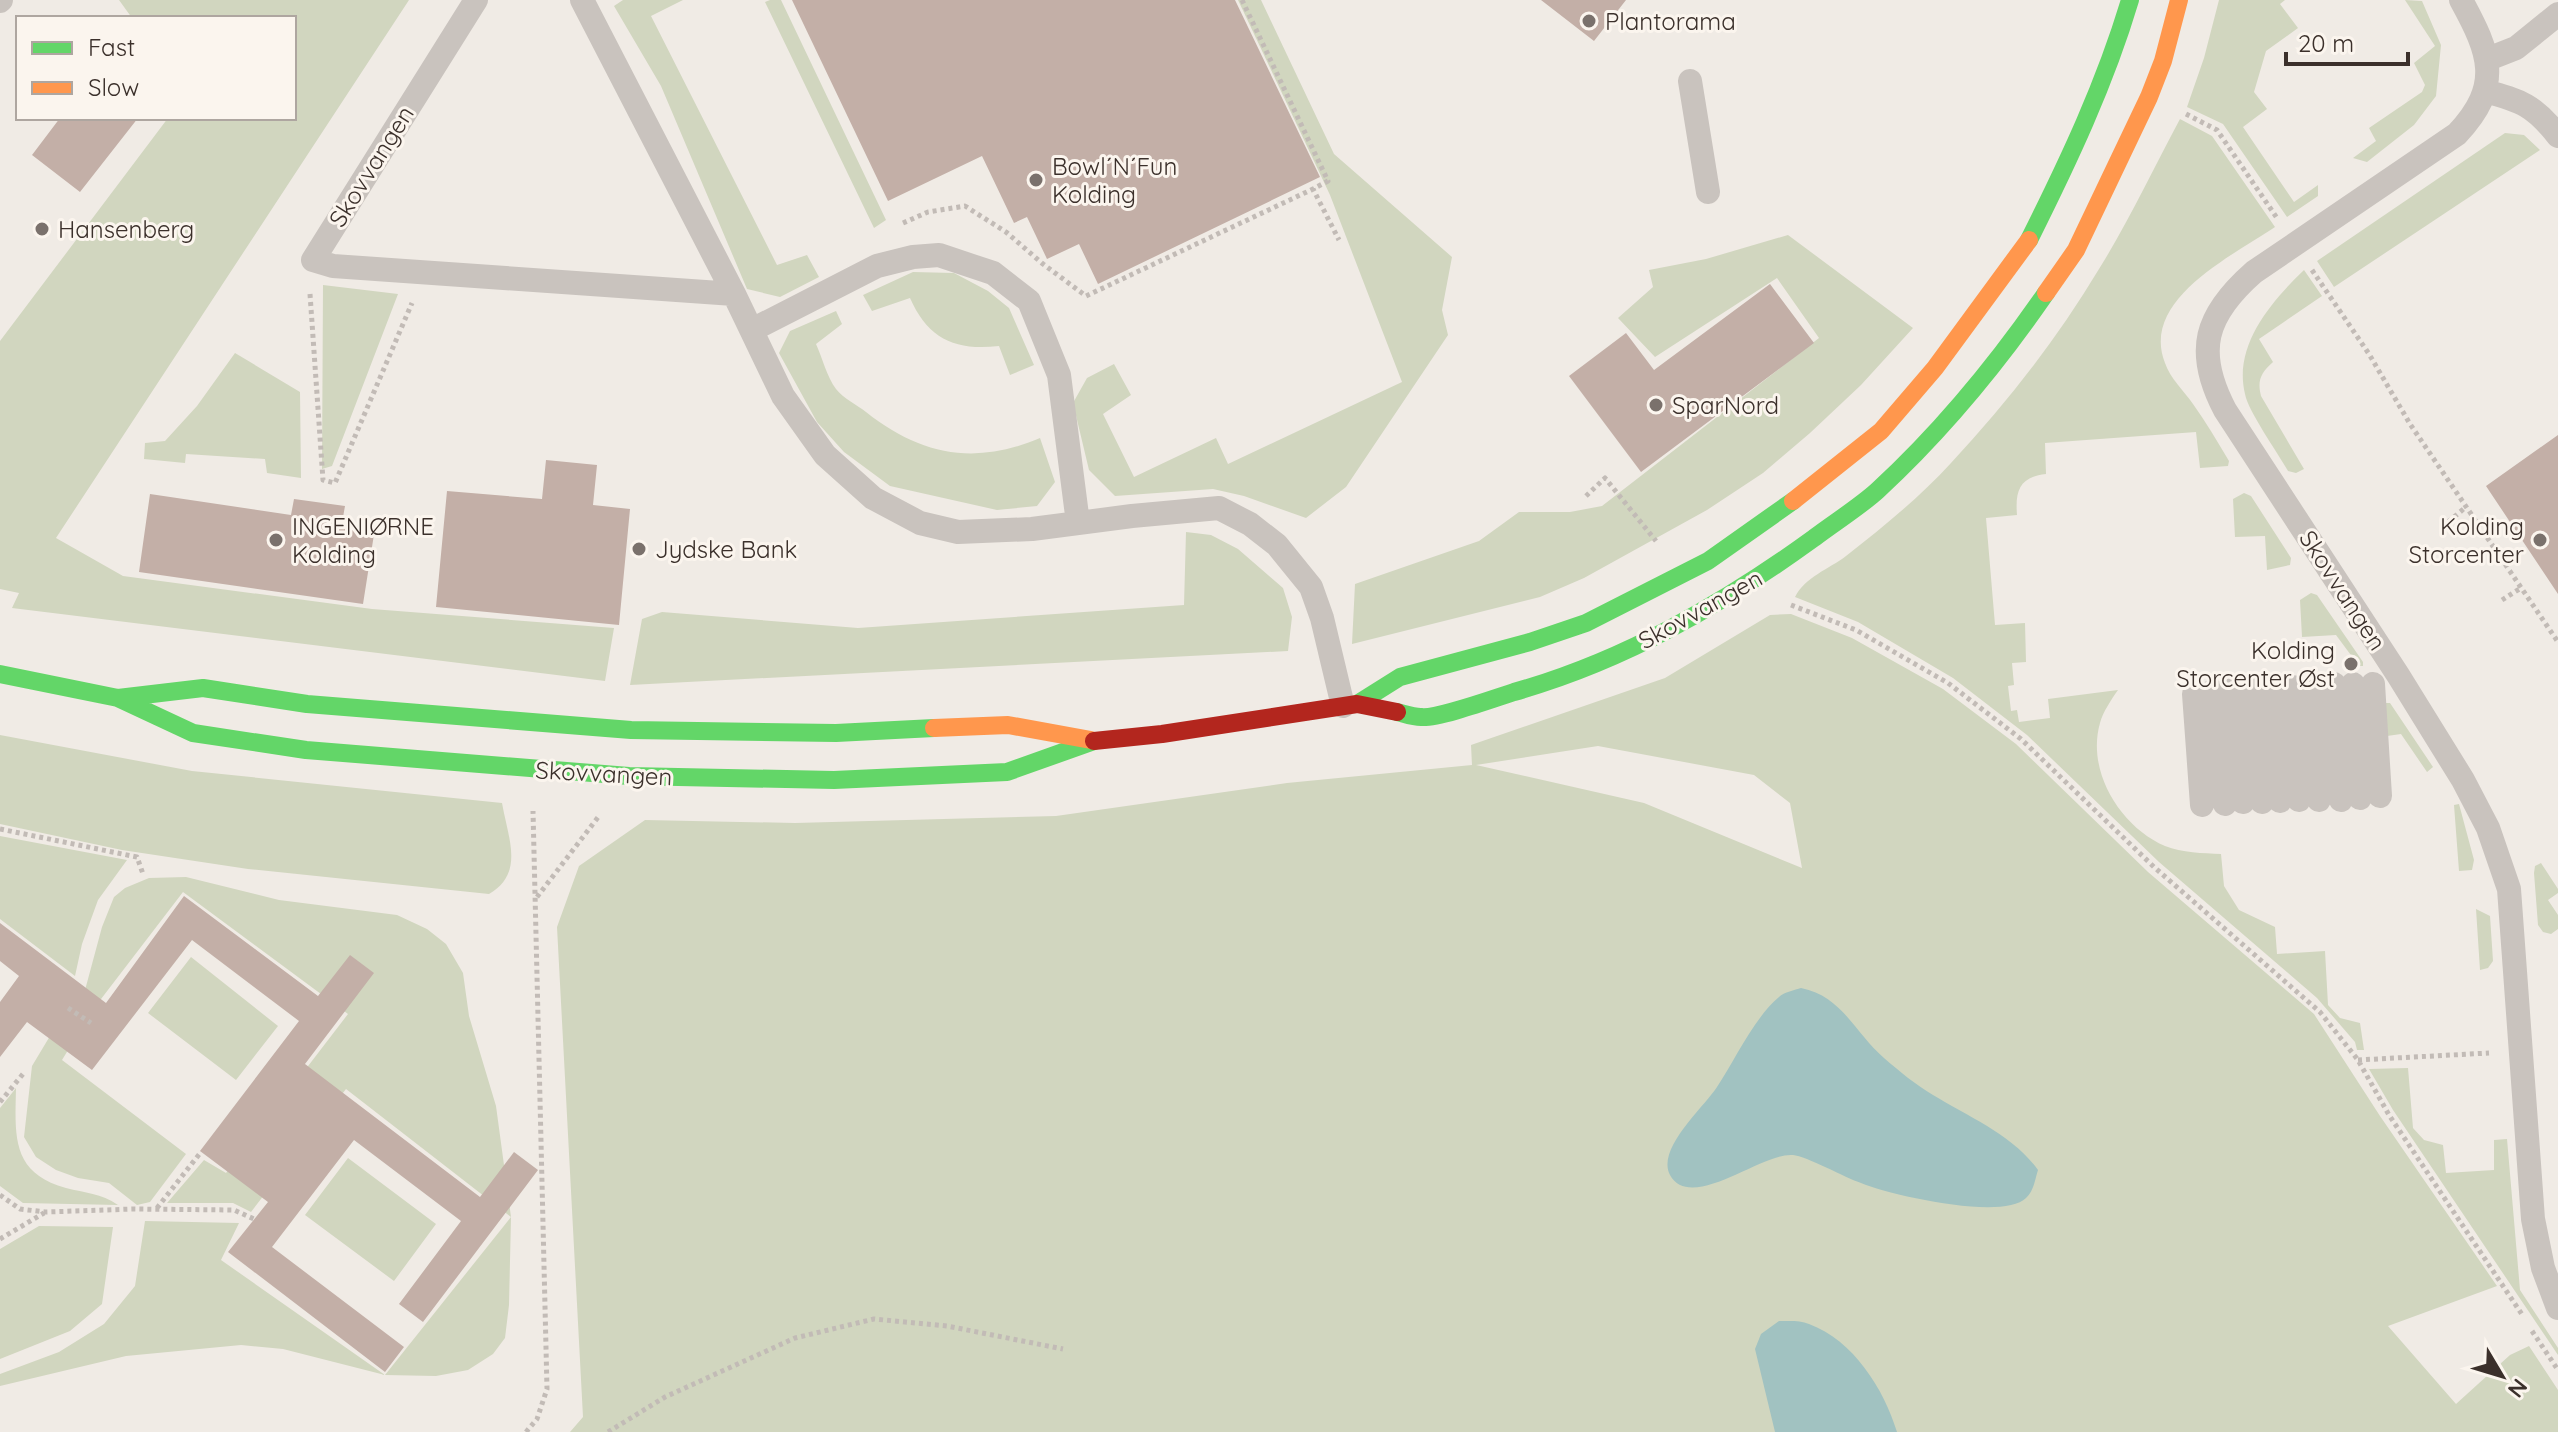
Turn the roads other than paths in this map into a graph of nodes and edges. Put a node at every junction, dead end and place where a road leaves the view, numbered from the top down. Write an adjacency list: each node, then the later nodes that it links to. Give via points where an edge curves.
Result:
1 (476, 0): 12 (lane, Skovvangen, via 313,260 333,266)
2 (582, 0): 12 (lane)
3 (2130, 0): 18 (street, Skovvangen, via 2070,157 2029,240 1935,368 1881,431 1762,524 1646,594 1530,642 1400,677)
4 (2179, 0): 18 (street, Skovvangen, via 2149,97 2076,250 1983,378 1875,493 1760,577 1697,615 1583,669 1424,718)
5 (2461, 0): 7 (lane, Skovvangen)
6 (2558, 14): 7 (lane, via 2516,48)
7 (2488, 59): 9 (lane, Skovvangen)
8 (1690, 81): 11 (lane)
9 (2485, 91): 10 (lane, via 2525,103); 21 (lane, Skovvangen, via 2476,114 2457,134 2233,291 2207,338 2208,366 2225,410 2398,675 2488,828 2509,889 2533,1219)
10 (2558, 136)
11 (1708, 192)
12 (734, 294): 13 (lane)
13 (752, 330): 14 (lane, via 783,396 825,455 873,498 920,523 958,532); 14 (lane, via 877,266 913,257 939,255 993,273 1029,301 1059,375)
14 (1078, 523): 18 (lane, via 1219,508 1250,524 1277,545 1311,587)
15 (0, 674): 17 (street, Skovvangen)
16 (2283, 688): 20 (lane); 20 (lane); 20 (lane); 20 (lane); 20 (lane)
17 (118, 698): 19 (street, Skovvangen, via 203,688 307,704 617,729 836,733 1008,725); 19 (street, Skovvangen, via 193,733 306,750 629,776 834,780 1007,772)
18 (1350, 705): 19 (street, Skovvangen)
19 (1094, 741)
20 (2291, 801)
21 (2558, 1308)

